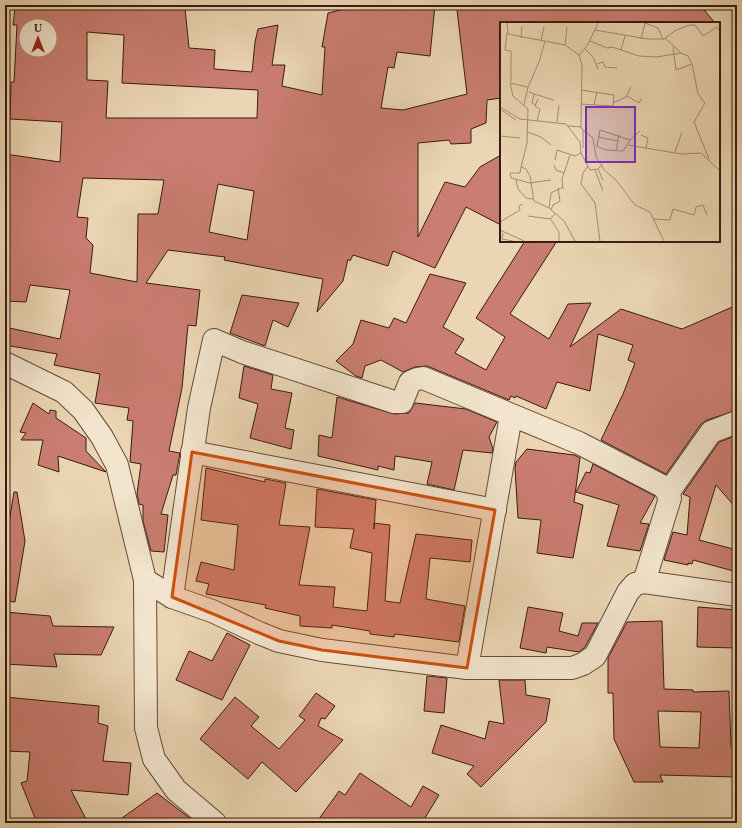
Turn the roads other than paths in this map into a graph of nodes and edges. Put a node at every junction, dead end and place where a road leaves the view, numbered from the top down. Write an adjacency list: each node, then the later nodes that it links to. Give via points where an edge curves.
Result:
1 (5, 363): 7 (street, via 64,392 83,410 102,437 117,465)
2 (511, 416): 4 (street, via 423,378 410,382 402,402 394,402 242,352 214,340); 5 (street, via 579,443 664,487); 6 (street)
3 (737, 422): 5 (street, via 711,432)
4 (192, 452): 6 (street); 10 (street)
5 (668, 493): 8 (street, via 670,498)
6 (495, 510): 11 (street)
7 (145, 580): 10 (street); 12 (street, via 146,728 154,759 176,790)
8 (644, 582): 9 (street); 11 (street, via 635,584 628,592 595,656 583,664 572,668)
9 (737, 595)
10 (172, 597): 11 (street, via 280,641 322,650)
11 (467, 668)
12 (215, 823)

